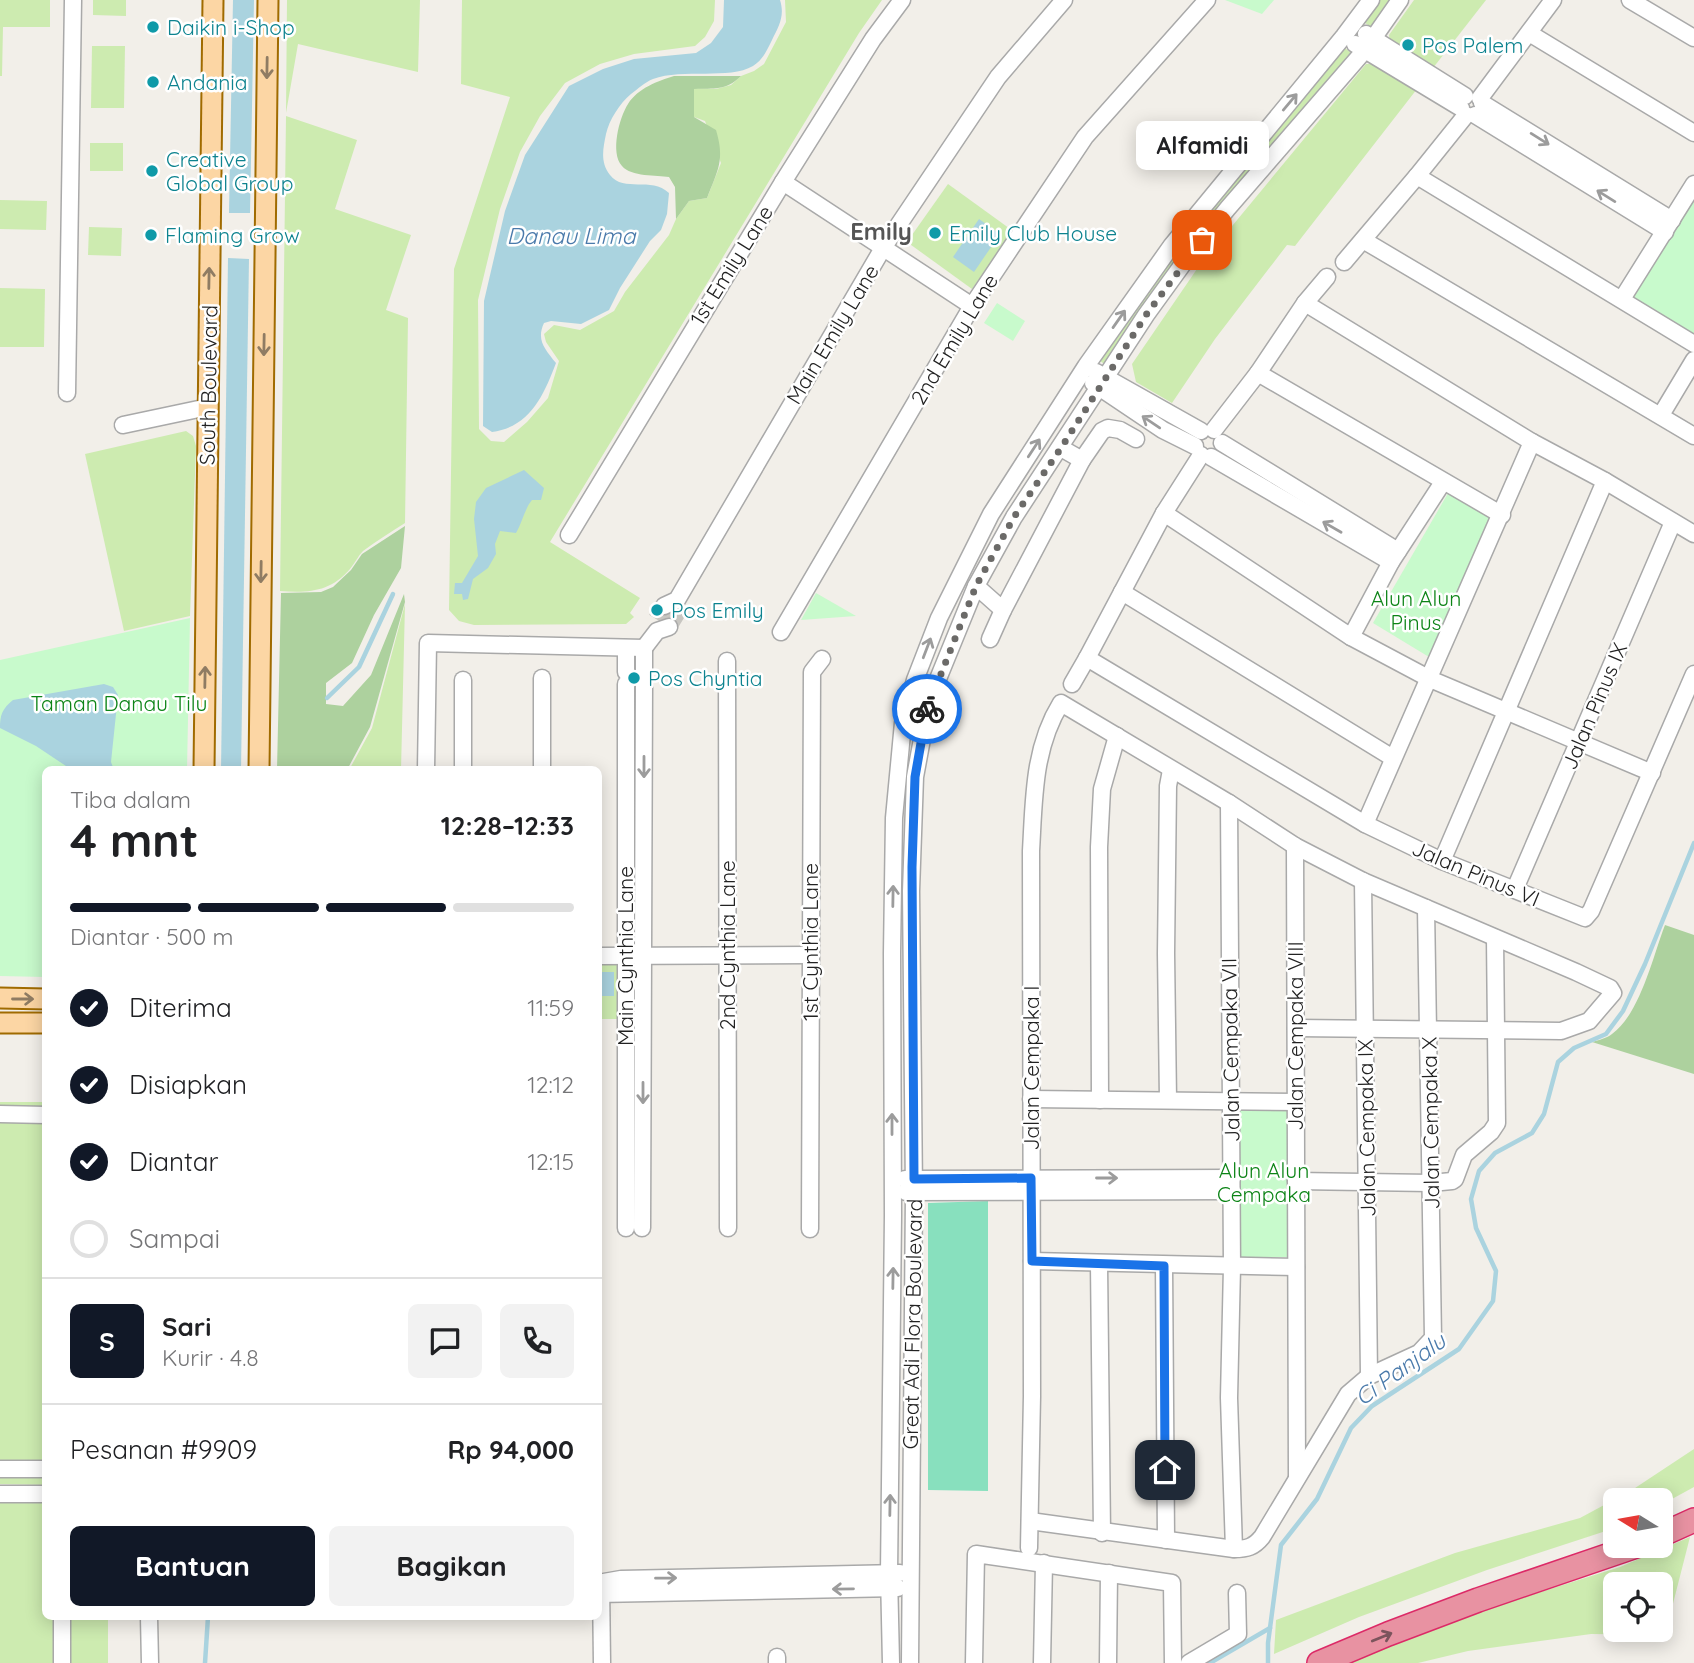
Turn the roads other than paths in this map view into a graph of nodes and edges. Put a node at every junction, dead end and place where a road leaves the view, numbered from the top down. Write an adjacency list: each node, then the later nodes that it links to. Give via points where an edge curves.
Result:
1 (73, 0): 33 (street)
2 (213, 0): 34 (main road, South Boulevard, one-way to 2)
3 (268, 0): 72 (main road, one-way to 72)
4 (902, 0): 18 (street, 1st Emily Lane)
5 (1064, 0): 22 (street, Main Emily Lane, via 998,77)
6 (1207, 0): 27 (street, 2nd Emily Lane, via 1085,137)
7 (1371, 0): 11 (street, Great Adi Flora Boulevard)
8 (1400, 0): 14 (street, Great Adi Flora Boulevard)
9 (1553, 0): 12 (street)
10 (1630, 0): 13 (street)
11 (1348, 31): 14 (street); 30 (street, Great Adi Flora Boulevard, one-way to 11, via 1172,245)
12 (1529, 33): 15 (street); 16 (street)
13 (1694, 38)
14 (1369, 44): 15 (street); 32 (street, Great Adi Flora Boulevard, via 1188,257)
15 (1471, 106): 17 (street); 20 (street)
16 (1694, 133)
17 (1417, 176): 21 (street); 25 (street)
18 (783, 182): 22 (street); 49 (street, 1st Emily Lane)
19 (1694, 184): 20 (street)
20 (1668, 226): 25 (street)
21 (1363, 240): 23 (street); 35 (street)
22 (883, 248): 27 (street); 58 (street, Main Emily Lane)
23 (1344, 262)
24 (1327, 277): 26 (street)
25 (1622, 299): 28 (street)
26 (1305, 303): 31 (street); 39 (street)
27 (972, 306): 54 (street, 2nd Emily Lane)
28 (1694, 344)
29 (1694, 360): 35 (street)
30 (1083, 371): 32 (street); 80 (street, Great Adi Flora Boulevard, one-way to 30, via 903,723 939,618 991,514)
31 (1258, 373): 40 (street); 44 (street)
32 (1103, 382): 40 (street, via 1163,430); 41 (street, Great Adi Flora Boulevard)
33 (66, 393)
34 (208, 407): 36 (street); 71 (main road, South Boulevard, one-way to 34)
35 (1661, 415): 37 (street)
36 (123, 425)
37 (1694, 436)
38 (1136, 439): 42 (street, via 1108,428)
39 (1532, 442): 43 (street); 46 (street)
40 (1207, 444): 45 (street); 50 (street)
41 (1061, 448): 42 (street); 51 (street, Great Adi Flora Boulevard, via 1014,517)
42 (1082, 460): 53 (street)
43 (1605, 481): 47 (street); 67 (street)
44 (1443, 482): 46 (street); 50 (street)
45 (1164, 513): 52 (street); 55 (street)
46 (1502, 515): 64 (street)
47 (1673, 522): 48 (street); 69 (street, Jalan Pinus IX)
48 (1694, 534)
49 (569, 535)
50 (1395, 556): 55 (street)
51 (976, 586): 53 (street); 79 (street, Great Adi Flora Boulevard, via 929,701 915,777)
52 (1122, 593): 59 (street); 70 (street)
53 (1003, 610): 56 (street)
54 (781, 632)
55 (1350, 637): 64 (street)
56 (990, 639)
57 (626, 648): 58 (street); 73 (street, via 428,643); 91 (street, Main Cynthia Lane)
58 (644, 648): 92 (street, Main Cynthia Lane, one-way to 92)
59 (1087, 658): 66 (street); 81 (street, Jalan Pinus VI)
60 (822, 659): 89 (street, 1st Cynthia Lane, via 812,673)
61 (727, 661): 88 (street, 2nd Cynthia Lane)
62 (1694, 674): 77 (street)
63 (542, 678): 75 (street)
64 (1430, 679): 67 (street); 70 (street)
65 (463, 680): 74 (street)
66 (1072, 684)
67 (1507, 710): 69 (street); 83 (street)
68 (1117, 736): 76 (street); 101 (street, Jalan Cempaka I, via 1061,703 1036,769 1031,851); 102 (street, via 1102,789 1099,847)
69 (1578, 742): 77 (street); 85 (street, Jalan Pinus IX)
70 (1393, 758): 81 (street)
71 (204, 766)
72 (258, 766)
73 (426, 766)
74 (463, 766)
75 (542, 766)
76 (1171, 770): 78 (street); 103 (street)
77 (1652, 773): 85 (street, Jalan Pinus VI, via 1588,916 1582,918)
78 (1229, 803): 82 (street); 104 (street, Jalan Cempaka VII)
79 (914, 817): 80 (street); 114 (street, Great Adi Flora Boulevard)
80 (894, 818): 113 (street, Great Adi Flora Boulevard, one-way to 80)
81 (1366, 824): 83 (street, Jalan Pinus VI)
82 (1295, 846): 84 (street); 97 (street, Jalan Cempaka VIII)
83 (1442, 860): 85 (street, Jalan Pinus VI)
84 (1363, 881): 86 (street); 98 (street, Jalan Cempaka IX)
85 (1514, 889)
86 (1426, 908): 87 (street); 99 (street, Jalan Cempaka X)
87 (1495, 939): 100 (street); 100 (street, via 1613,993 1589,1021 1561,1031)
88 (727, 955): 89 (street); 92 (street); 115 (street, 2nd Cynthia Lane)
89 (810, 955): 116 (street, 1st Cynthia Lane)
90 (602, 956): 91 (street)
91 (625, 956): 92 (street); 92 (street, Main Cynthia Lane, one-way to 91, via 634,1228)
92 (644, 956)
93 (0, 998): 94 (main road, one-way to 94)
94 (42, 999)
95 (0, 1023): 96 (main road)
96 (42, 1023)
97 (1296, 1028): 98 (street); 105 (street, Jalan Cempaka VIII)
98 (1365, 1028): 99 (street); 109 (street, Jalan Cempaka IX)
99 (1429, 1029): 100 (street); 110 (street, Jalan Cempaka X)
100 (1497, 1030): 110 (street, via 1495,1128 1464,1155 1452,1181)
101 (1031, 1099): 102 (street); 111 (street, Jalan Cempaka I)
102 (1100, 1100): 103 (street)
103 (1168, 1100): 104 (street)
104 (1231, 1100): 105 (street); 112 (street, Jalan Cempaka VII)
105 (1296, 1102): 108 (street, Jalan Cempaka VIII)
106 (0, 1114): 107 (street)
107 (42, 1115)
108 (1296, 1181): 109 (street); 121 (street, Jalan Cempaka VIII)
109 (1366, 1181): 110 (street); 122 (street, Jalan Cempaka IX)
110 (1431, 1182): 122 (street, Jalan Cempaka X, via 1433,1338 1419,1353)
111 (1031, 1184): 112 (street); 114 (street); 117 (street, Jalan Cempaka I)
112 (1232, 1184): 120 (street, Jalan Cempaka VII)
113 (893, 1186): 114 (street); 139 (street, Great Adi Flora Boulevard, one-way to 113)
114 (914, 1186): 138 (street, Great Adi Flora Boulevard)
115 (727, 1228)
116 (810, 1228)
117 (1032, 1261): 118 (street); 129 (street, Jalan Cempaka I)
118 (1099, 1264): 119 (street); 131 (street)
119 (1164, 1266): 120 (street); 132 (street)
120 (1232, 1267): 121 (street); 134 (street, Jalan Cempaka VII, via 1229,1398)
121 (1296, 1267): 125 (street, Jalan Cempaka VIII)
122 (1369, 1376): 125 (street, via 1341,1404)
123 (0, 1469): 124 (street)
124 (42, 1469)
125 (1297, 1478): 134 (street, via 1255,1546)
126 (0, 1494): 127 (street)
127 (42, 1494)
128 (1694, 1520): 130 (highway)
129 (1030, 1521): 131 (street); 133 (street, Jalan Cempaka I)
130 (1673, 1530)
131 (1102, 1532): 132 (street)
132 (1166, 1540): 134 (street)
133 (1029, 1548)
134 (1234, 1549)
135 (1603, 1557): 155 (highway, one-way to 135, via 1478,1600)
136 (1044, 1563): 137 (street); 150 (street, via 976,1554); 151 (street)
137 (1110, 1573): 152 (street); 153 (street, via 1172,1583)
138 (911, 1580): 139 (street); 149 (street, Great Adi Flora Boulevard)
139 (890, 1581): 140 (street, via 621,1579); 148 (street, Great Adi Flora Boulevard)
140 (602, 1587)
141 (1237, 1593): 154 (street, via 1238,1634)
142 (62, 1620): 145 (street)
143 (149, 1620): 146 (street)
144 (601, 1620): 147 (street)
145 (62, 1663)
146 (149, 1663)
147 (602, 1663)
148 (891, 1663)
149 (910, 1663)
150 (974, 1663)
151 (1042, 1663)
152 (1108, 1663)
153 (1173, 1663)
154 (1189, 1663)
155 (1319, 1663)

